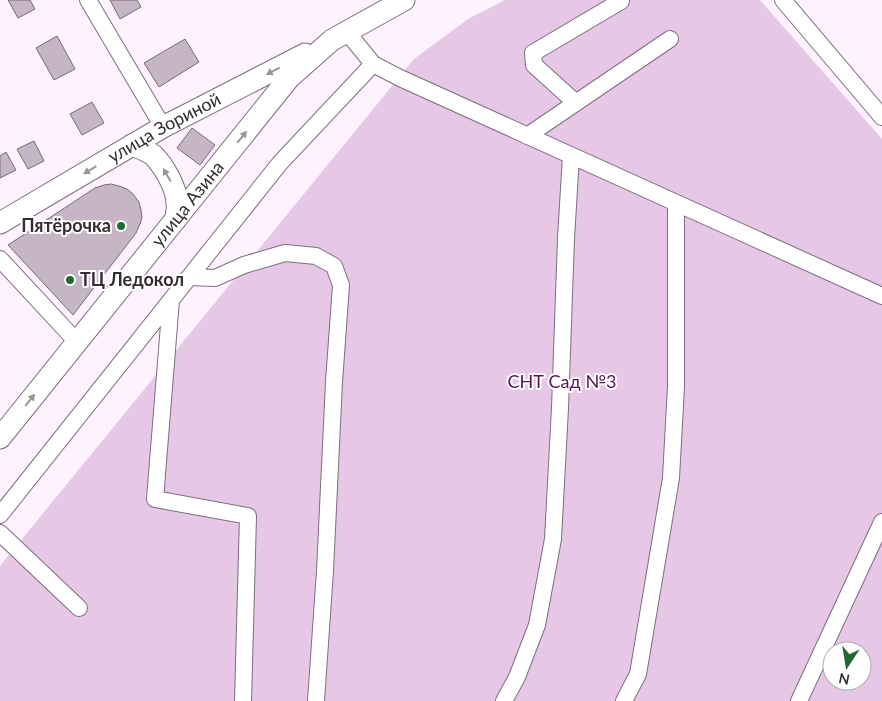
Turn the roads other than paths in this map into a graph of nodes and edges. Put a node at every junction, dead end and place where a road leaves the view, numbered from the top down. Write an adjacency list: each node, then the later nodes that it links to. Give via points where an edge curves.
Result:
1 (88, 0): 10 (street)
2 (404, 0): 5 (main road, улица Азина)
3 (783, 0): 9 (street)
4 (622, 1): 8 (street, via 534,53 534,65)
5 (340, 36): 7 (street); 10 (main road, улица Зориной, one-way to 10); 16 (main road, улица Азина, one-way to 5, via 289,78)
6 (670, 39): 8 (street)
7 (373, 64): 11 (street); 18 (street, via 280,163)
8 (576, 103): 11 (street)
9 (882, 117)
10 (163, 128): 12 (main road, улица Зориной)
11 (528, 136): 13 (street)
12 (132, 145): 15 (main road, улица Зориной, one-way to 15); 16 (main road, one-way to 12, via 175,191 164,170 143,148)
13 (571, 156): 14 (street); 29 (street, via 552,539 536,625 517,677)
14 (676, 204): 19 (street); 30 (street, via 676,386 671,478 638,674)
15 (3, 216)
16 (176, 219): 21 (main road, улица Азина)
17 (0, 259): 21 (street)
18 (189, 277): 20 (street); 28 (street, via 215,278 285,253 316,256 334,266 341,285)
19 (882, 296)
20 (171, 300): 23 (street); 27 (street, via 155,499 248,516)
21 (77, 342): 22 (main road, улица Азина, one-way to 21)
22 (0, 438)
23 (0, 515)
24 (882, 522): 31 (street)
25 (0, 533): 26 (street)
26 (79, 608)
27 (243, 701)
28 (316, 701)
29 (504, 701)
30 (624, 701)
31 (799, 701)

